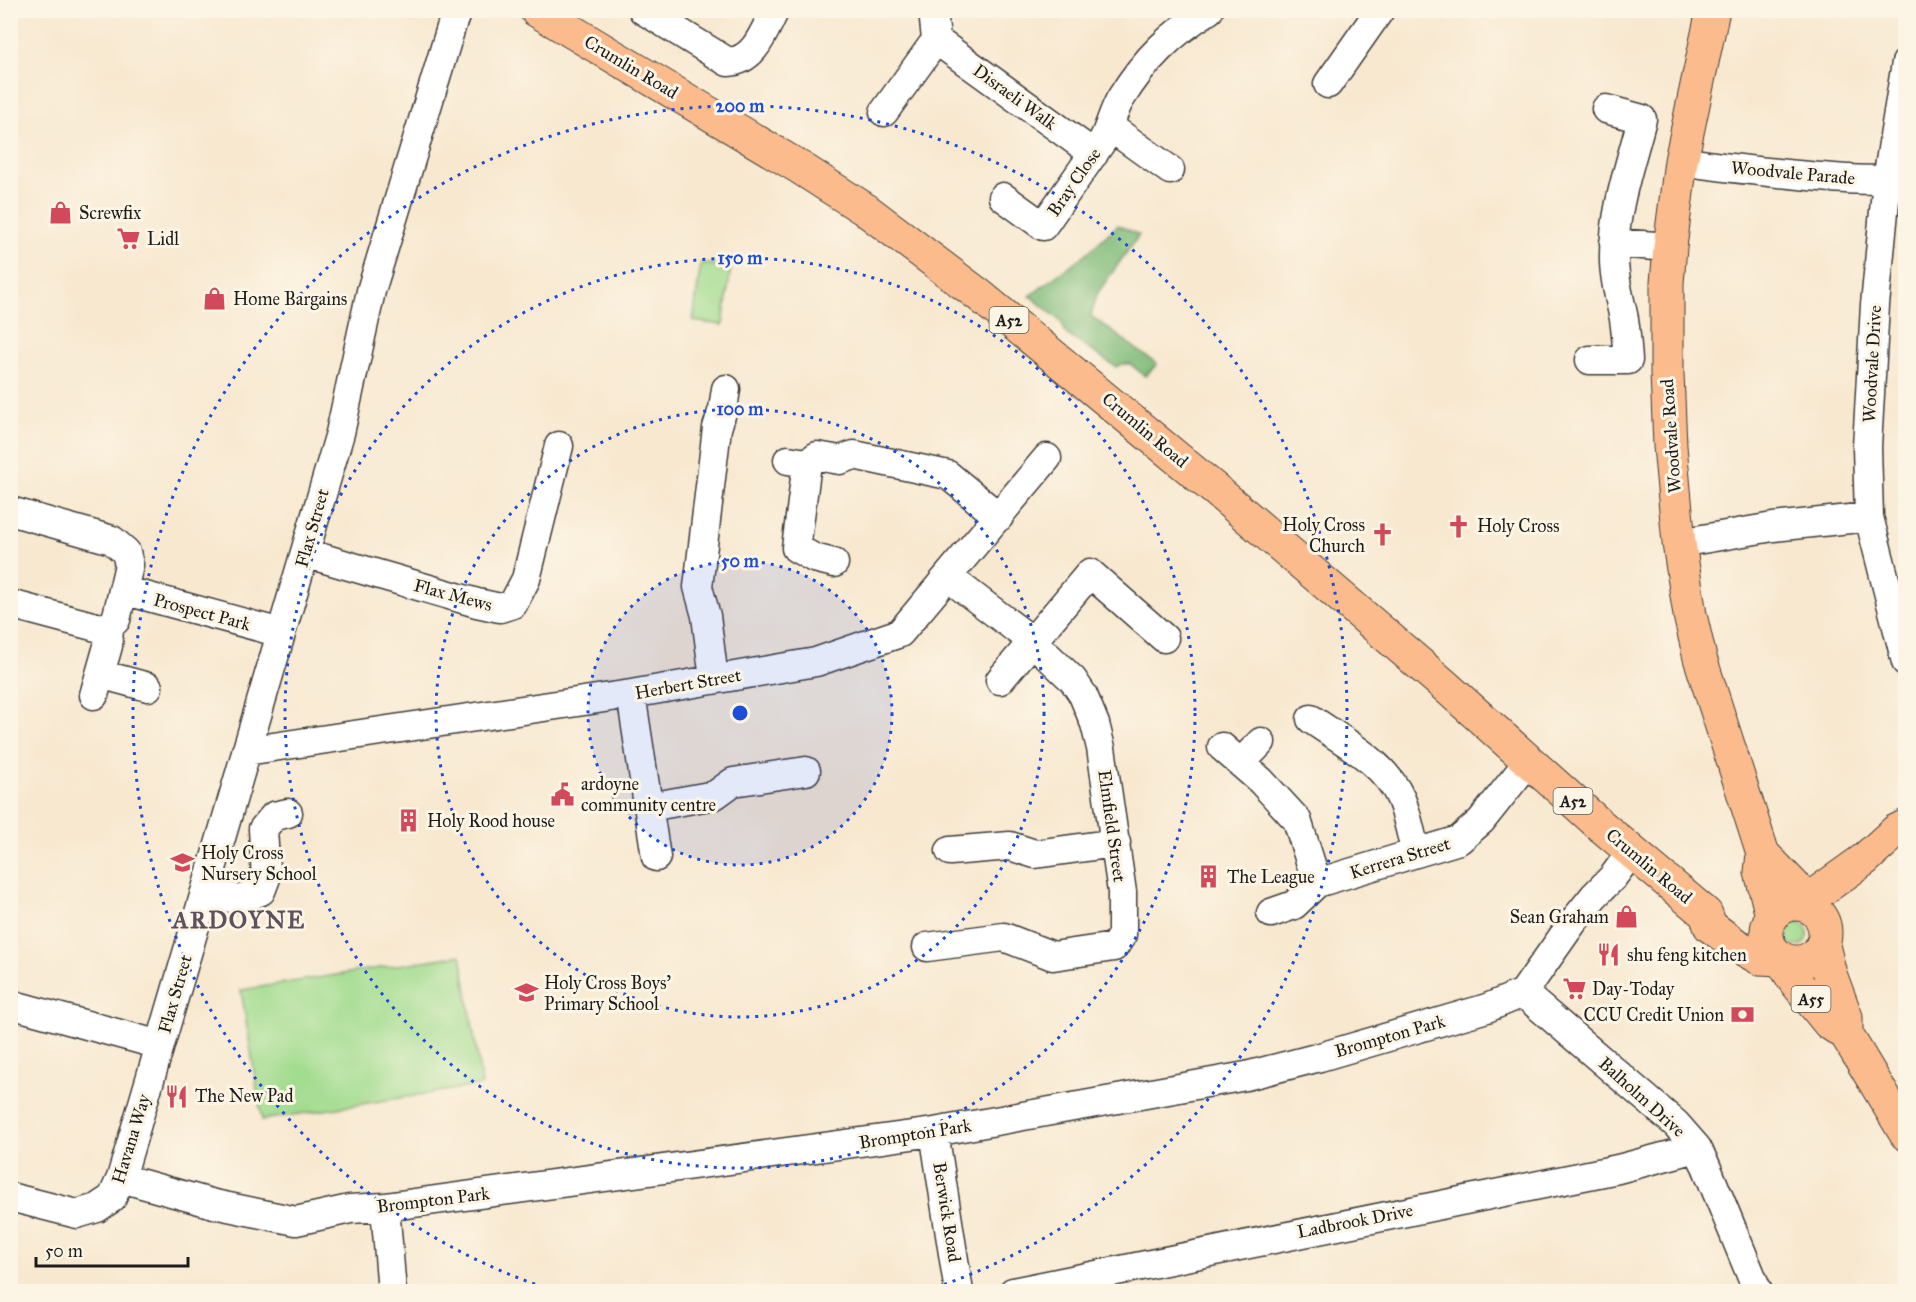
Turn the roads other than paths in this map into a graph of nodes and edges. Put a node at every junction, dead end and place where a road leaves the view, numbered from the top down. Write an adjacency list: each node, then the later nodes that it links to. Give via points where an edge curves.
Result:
1 (458, 10): 31 (street, Flax Street, via 370,291 339,433)
2 (536, 10): 48 (main road, Crumlin Road / A52, via 799,167 895,231 1149,433 1443,684)
3 (644, 10): 4 (street, via 728,62 738,62 753,49)
4 (775, 10)
5 (933, 10): 10 (street)
6 (1209, 10): 9 (street, Bray Close)
7 (1380, 10): 12 (street)
8 (1713, 10): 17 (main road, Woodvale Road)
9 (1176, 18): 15 (street, Bray Close, via 1120,99)
10 (936, 40): 14 (street); 16 (street, Disraeli Walk)
11 (1905, 63): 19 (street, Woodvale Drive)
12 (1328, 84)
13 (1606, 109): 21 (street, via 1642,119)
14 (884, 112)
15 (1110, 127): 16 (street, Bray Close); 18 (street, Bray Close)
16 (1094, 154): 20 (street, Bray Close, via 1043,226)
17 (1681, 161): 19 (street, Woodvale Parade, via 1836,178); 22 (main road, Woodvale Road)
18 (1170, 170)
19 (1896, 178): 29 (street, Woodvale Drive, via 1875,305 1867,447)
20 (1003, 197)
21 (1614, 243): 22 (street); 23 (street, via 1613,262 1628,360)
22 (1670, 247): 30 (main road, Woodvale Road, via 1667,373)
23 (1590, 360)
24 (726, 389): 41 (street, via 717,428 698,587)
25 (559, 446): 31 (street, Flax Mews, via 526,579 513,604 500,608 477,603)
26 (1047, 458): 28 (street, Herbert Street)
27 (10, 512): 34 (street, via 112,540 126,552 129,564)
28 (999, 517): 32 (street, via 948,475 854,455 840,460 817,456 797,462 796,548); 33 (street, Herbert Street)
29 (1869, 517): 30 (street, via 1773,527); 40 (street, Woodvale Drive)
30 (1679, 543): 63 (main road, Woodvale Road, via 1700,658 1762,854 1761,872)
31 (305, 553): 37 (street, Flax Street)
32 (834, 563)
33 (948, 576): 39 (street, Elmfield Street); 41 (street, Herbert Street, via 900,633 816,662)
34 (123, 590): 36 (street, via 116,620); 37 (street, Prospect Park)
35 (10, 603): 36 (street, via 100,628)
36 (109, 626): 43 (street, via 108,646 97,685)
37 (281, 633): 47 (street, Flax Street)
38 (1164, 638): 39 (street, via 1090,573)
39 (1032, 641): 42 (street); 53 (street, Elmfield Street, via 1073,680 1083,695 1095,724)
40 (1905, 662)
41 (714, 679): 44 (street, Herbert Street)
42 (1000, 680)
43 (148, 687)
44 (631, 694): 47 (street, Herbert Street); 50 (street)
45 (1311, 719): 56 (street, via 1373,763 1375,780 1401,799)
46 (1261, 742): 59 (street, via 1231,755 1297,820)
47 (246, 751): 60 (street, Flax Street)
48 (1528, 762): 55 (main road, Crumlin Road / A52); 56 (street, Kerrera Street, via 1481,821 1459,840)
49 (806, 771): 50 (street, via 733,782 715,795)
50 (649, 807): 57 (street)
51 (288, 813): 60 (street, via 274,816 263,829 266,878 261,891 241,899)
52 (1905, 826): 58 (main road)
53 (1116, 843): 54 (street, via 1035,854 1010,846); 65 (street, Elmfield Street, via 1122,935 1114,946 1053,956 1004,937)
54 (950, 851)
55 (1632, 851): 62 (main road, Crumlin Road / A52); 67 (street, via 1573,922)
56 (1416, 854): 59 (street, Kerrera Street)
57 (656, 857)
58 (1865, 859): 63 (main road); 64 (main road, via 1842,895)
59 (1314, 886): 61 (street, via 1294,905)
60 (204, 895): 70 (street, Flax Street)
61 (1271, 913)
62 (1706, 914): 63 (main road, Crumlin Road / A52, via 1756,929); 66 (main road, Crumlin Road / A52, via 1710,926 1736,945 1759,958)
63 (1785, 914): 64 (main road, A55, via 1810,908 1822,921); 66 (main road, A55, via 1769,947)
64 (1823, 942): 66 (main road, A55, via 1818,952 1805,961); 69 (main road, A55, via 1846,1017)
65 (927, 947)
66 (1781, 959): 69 (main road, A55, via 1829,1023)
67 (1523, 993): 72 (street, Brompton Park, via 1487,1008 1246,1076); 73 (street, Balholm Drive, via 1676,1124)
68 (10, 1004): 70 (street)
69 (1846, 1034): 71 (main road, A55)
70 (160, 1045): 74 (street, Havana Way)
71 (1903, 1126)
72 (934, 1132): 76 (street, Brompton Park); 78 (street, Berwick Road)
73 (1697, 1148): 79 (street, Ladbrook Drive, via 1618,1169); 80 (street, Balholm Drive)
74 (121, 1178): 75 (street, Havana Way, via 112,1198 77,1214); 76 (street, Brompton Park, via 214,1204 296,1221 350,1209)
75 (10, 1197)
76 (385, 1207): 77 (street)
77 (392, 1292)
78 (959, 1292)
79 (1013, 1292)
80 (1758, 1292)

